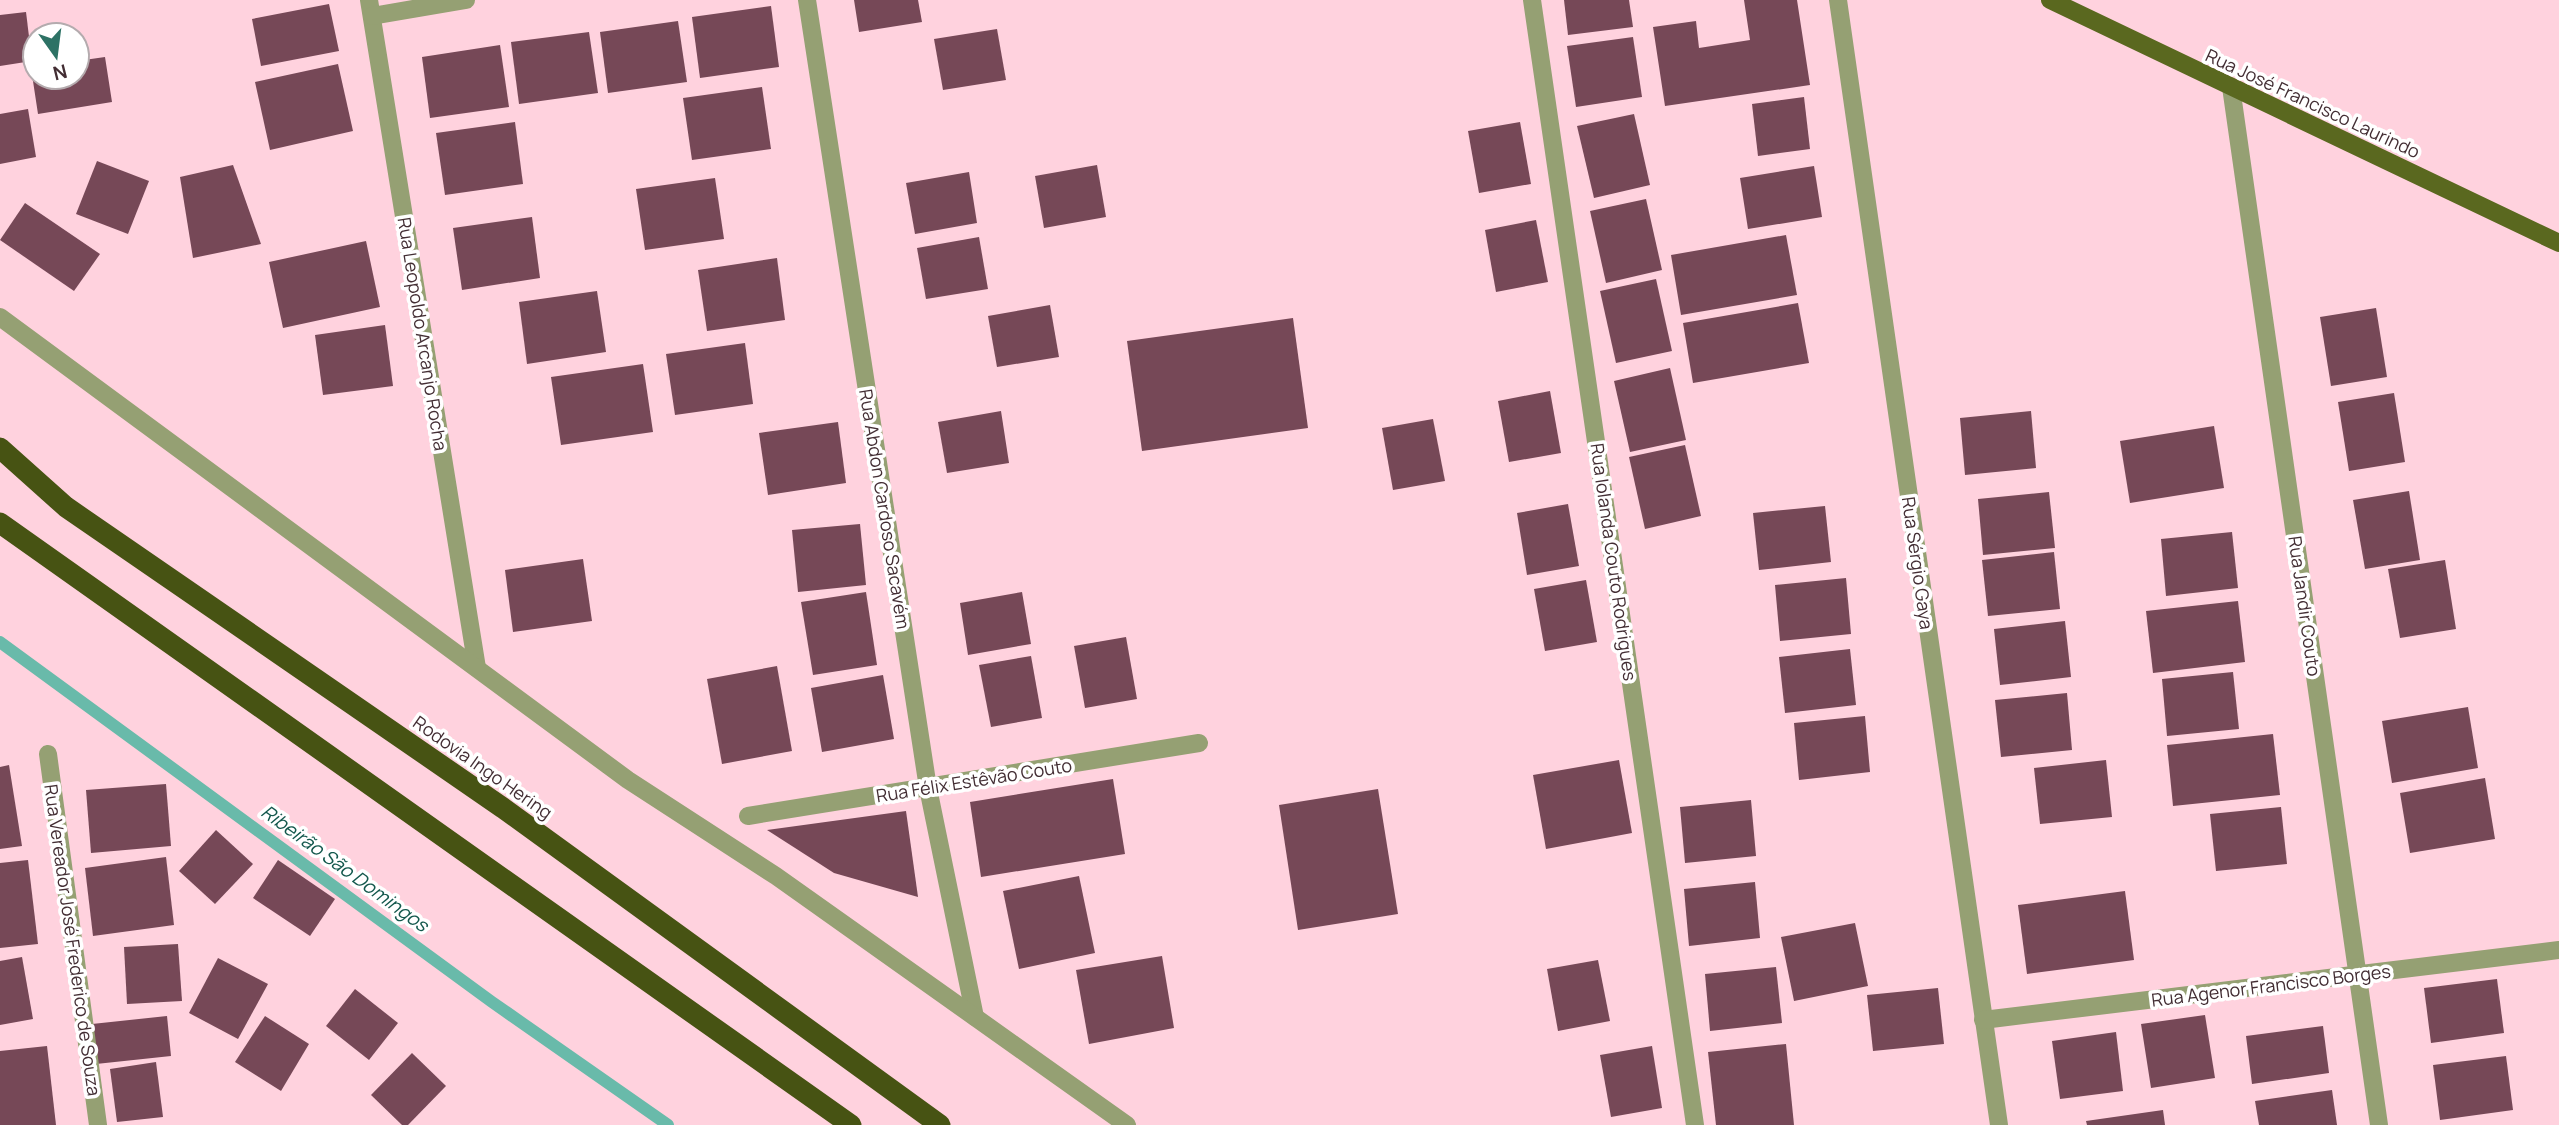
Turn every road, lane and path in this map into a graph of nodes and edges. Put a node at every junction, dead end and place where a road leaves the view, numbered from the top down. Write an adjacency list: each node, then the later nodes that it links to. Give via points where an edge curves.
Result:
1 (467, 0): 6 (street)
2 (807, 0): 15 (street, Rua Abdon Cardoso Sacavém)
3 (1532, 0): 25 (street, Rua Iolanda Couto Rodrigues)
4 (1838, 0): 20 (street, Rua Sérgio Gaya)
5 (2050, 0): 7 (main road, Rua José Francisco Laurindo)
6 (371, 8): 12 (street, Rua Leopoldo Arcanjo Rocha)
7 (2231, 87): 8 (main road, Rua José Francisco Laurindo); 18 (street, Rua Jandir Couto)
8 (2559, 243)
9 (0, 317): 12 (street)
10 (0, 448): 23 (highway, Rodovia Ingo Hering, via 66,507 503,808)
11 (0, 523): 22 (highway)
12 (477, 668): 19 (street, via 628,780 776,876)
13 (1199, 743): 15 (street, Rua Félix Estêvão Couto)
14 (48, 754): 21 (street, Rua Vereador José Frederico de Souza)
15 (928, 788): 16 (street, Rua Félix Estêvão Couto); 19 (street, Rua Abdon Cardoso Sacavém)
16 (748, 816)
17 (2559, 950): 18 (street, Rua Agenor Francisco Borges)
18 (2357, 974): 20 (street, Rua Agenor Francisco Borges); 27 (street, Rua Jandir Couto)
19 (975, 1017): 24 (street)
20 (1983, 1020): 26 (street, Rua Sérgio Gaya)
21 (98, 1125)
22 (851, 1125)
23 (940, 1125)
24 (1127, 1125)
25 (1695, 1125)
26 (1999, 1125)
27 (2379, 1125)

